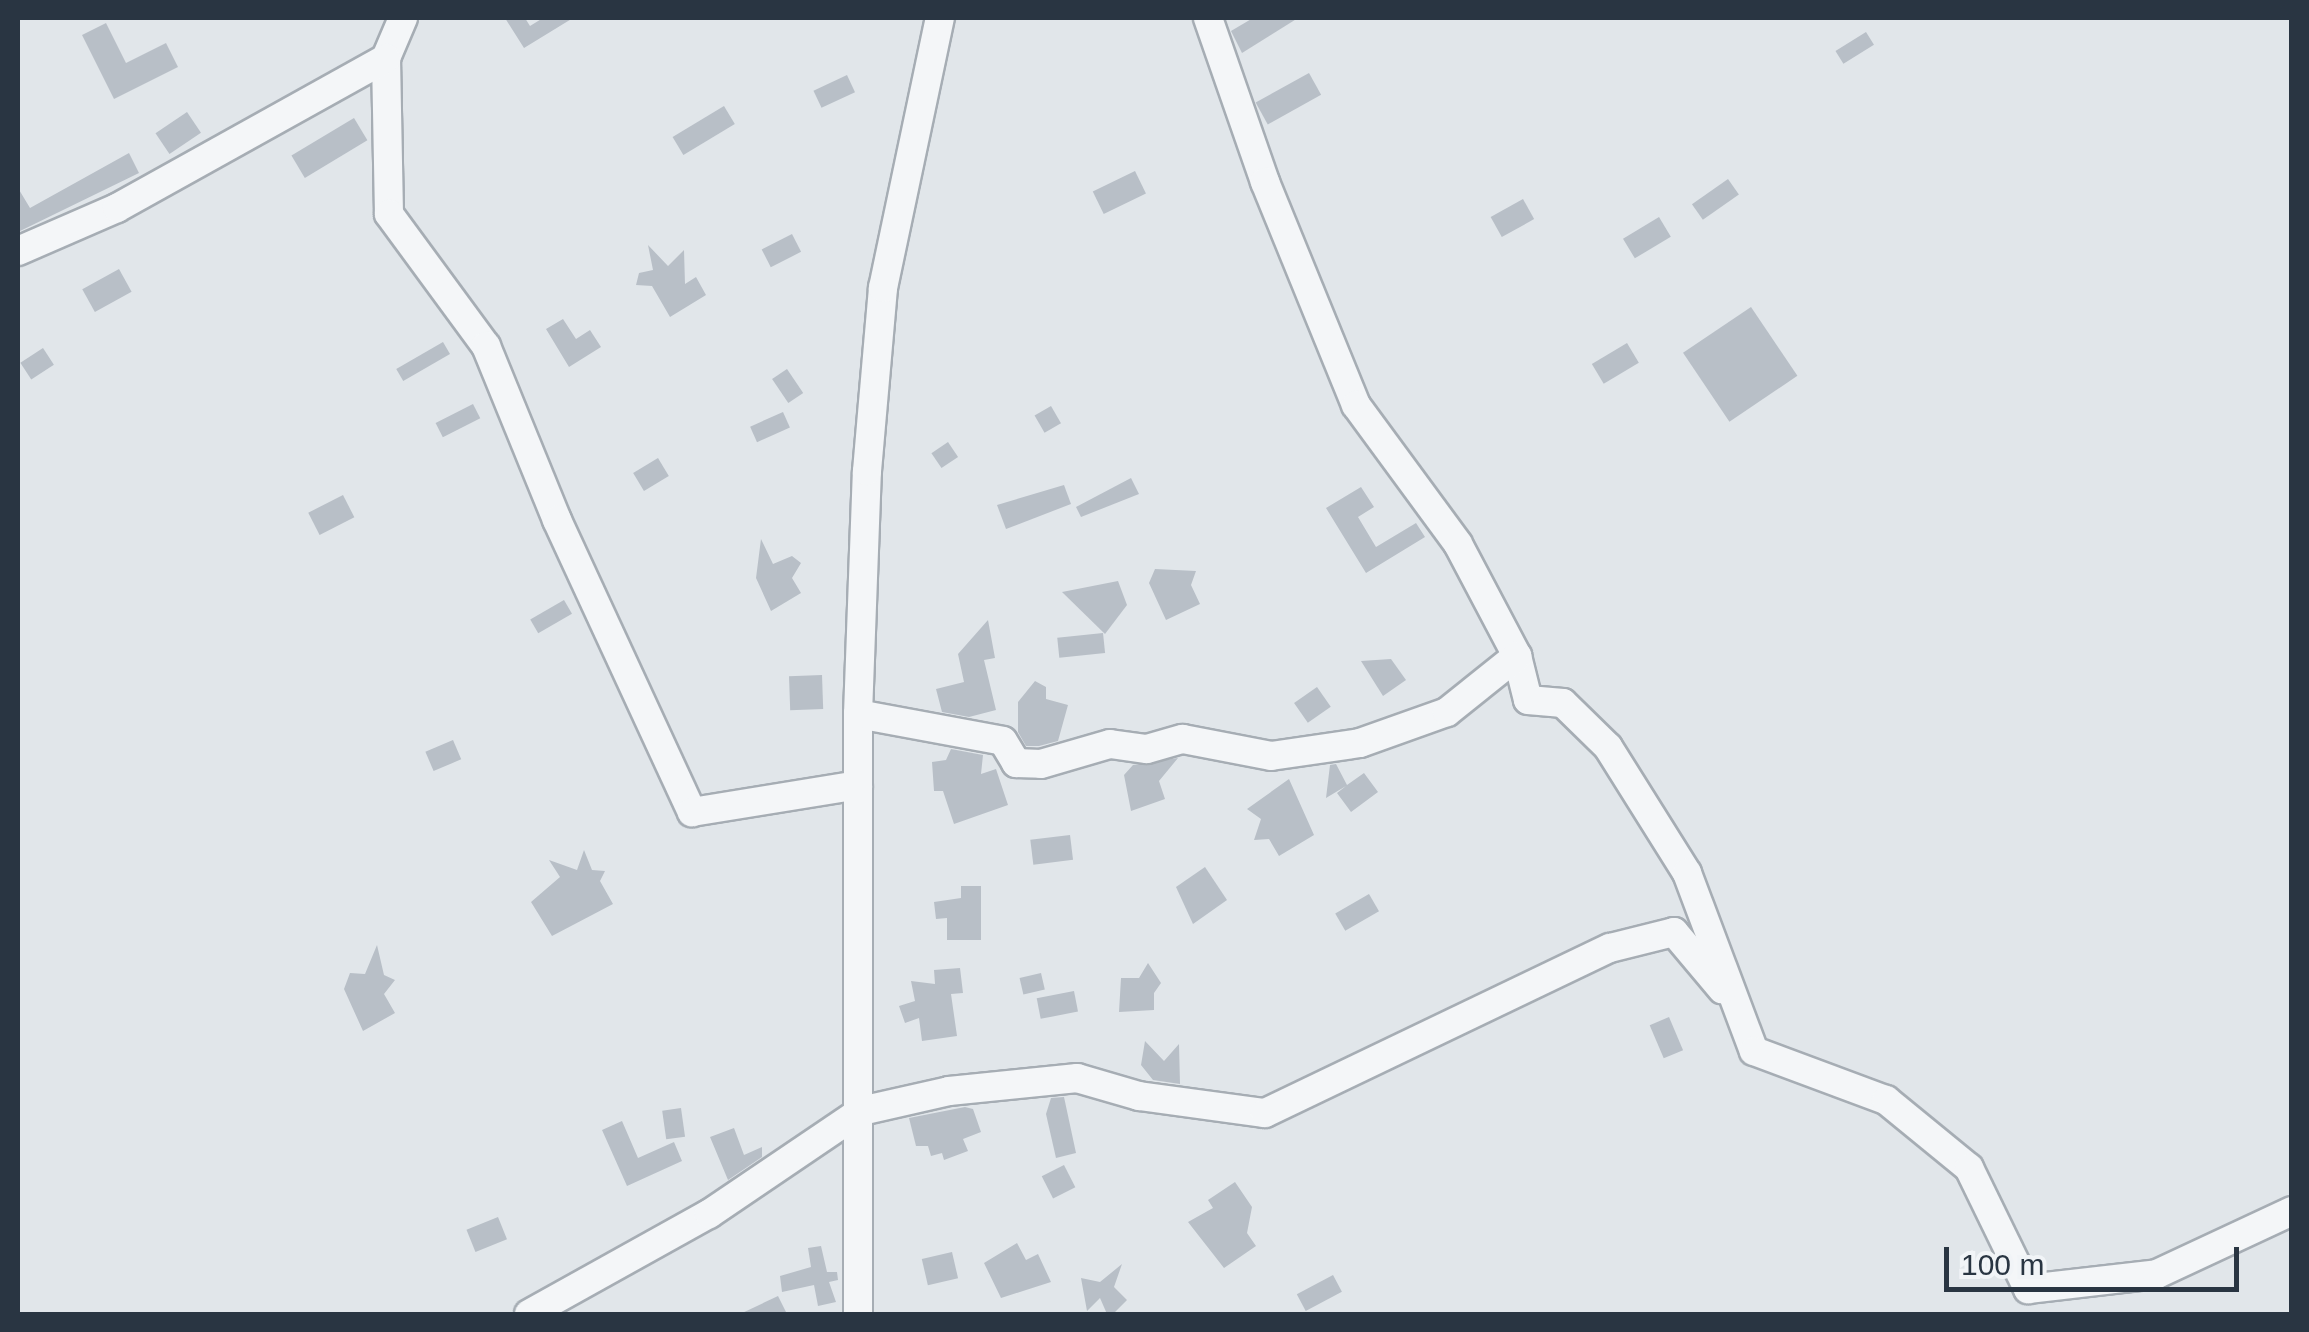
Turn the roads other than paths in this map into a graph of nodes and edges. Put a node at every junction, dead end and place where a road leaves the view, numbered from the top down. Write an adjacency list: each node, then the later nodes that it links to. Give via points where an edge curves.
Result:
1 (403, 18): 4 (street)
2 (940, 18): 7 (street, via 882,288)
3 (1208, 18): 6 (street, via 1264,182 1356,405 1458,544)
4 (386, 58): 5 (street, via 117,208); 8 (street, via 390,214 486,346 556,520 692,812)
5 (18, 250)
6 (1517, 656): 7 (street, via 1447,712 1360,744 1270,756 1183,739 1147,749 1110,744 1041,764 1016,762 1003,742); 9 (street, via 1528,700 1563,704 1608,747 1677,858)
7 (858, 714): 8 (street)
8 (858, 785): 10 (street)
9 (1737, 1006): 10 (street, via 1674,932 1610,948 1265,1112 1139,1096 1077,1078 949,1091); 11 (street, via 1754,1051 1886,1100 1969,1168 2028,1289 2157,1274)
10 (861, 1111): 12 (street, via 709,1214); 13 (street)
11 (2292, 1211)
12 (529, 1314)
13 (858, 1314)

